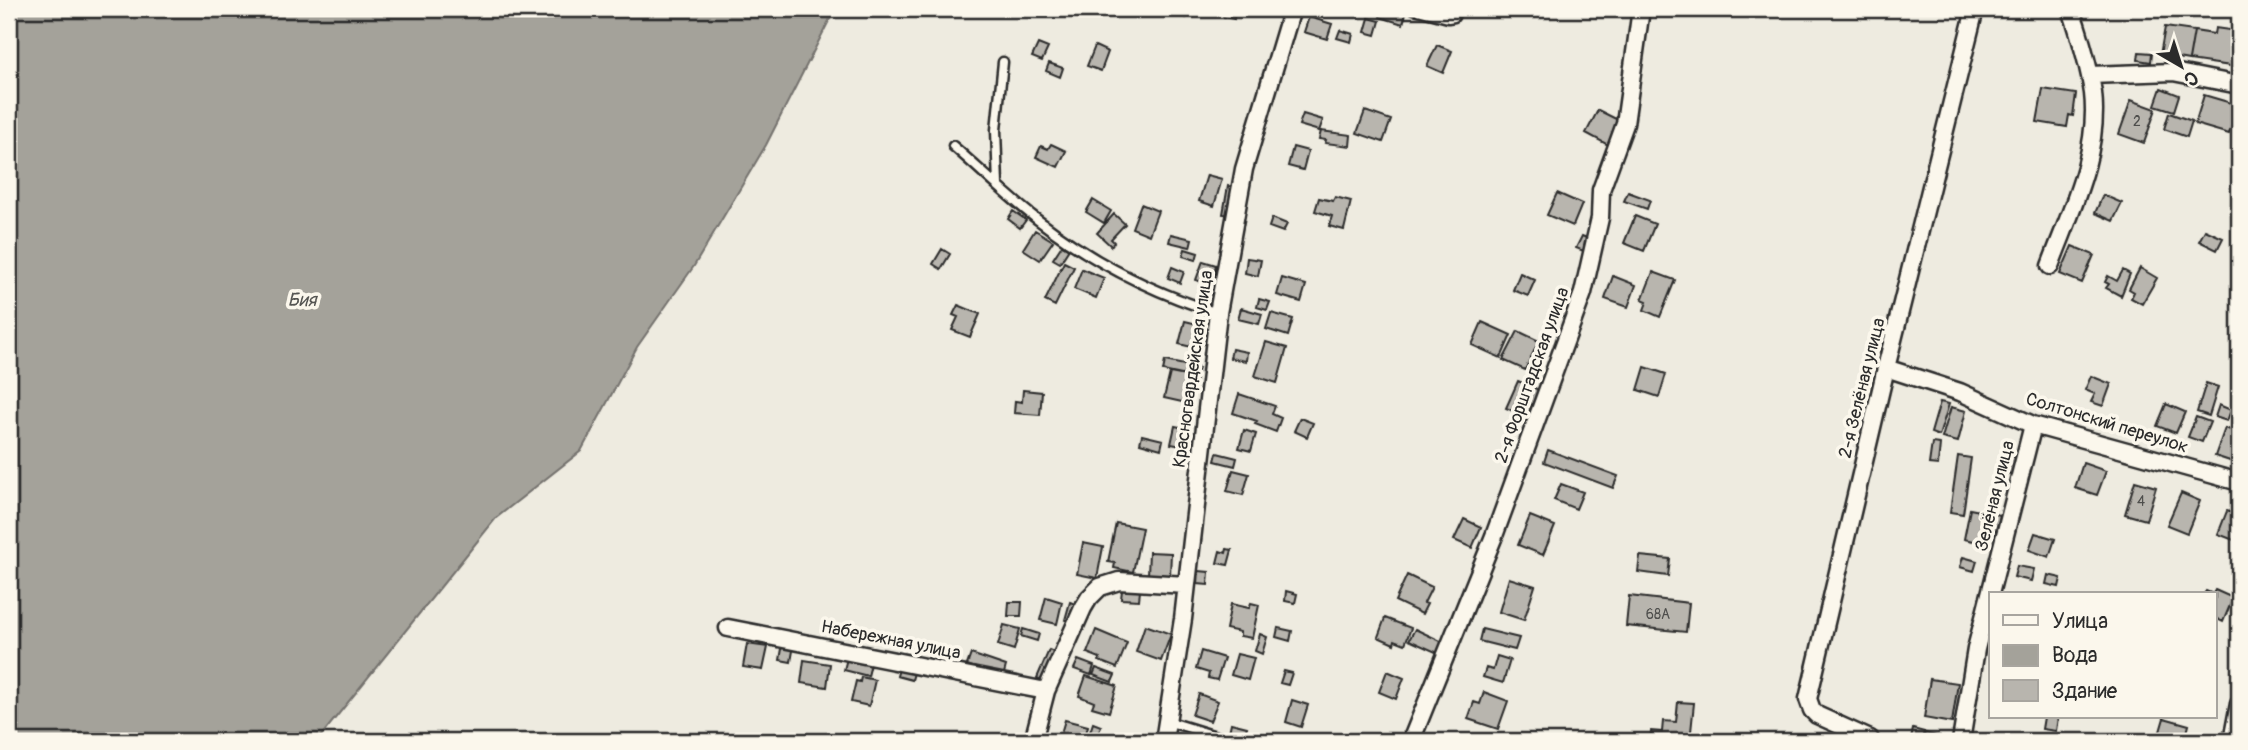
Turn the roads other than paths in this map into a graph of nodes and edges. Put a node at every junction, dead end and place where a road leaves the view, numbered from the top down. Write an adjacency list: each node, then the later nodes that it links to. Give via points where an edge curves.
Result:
1 (1292, 9): 13 (street, Красногвардейская улица, via 1244,169)
2 (1414, 9): 3 (lane, via 1448,18 1454,17)
3 (1457, 9)
4 (1641, 9): 27 (street, 2-я Форштадская улица, via 1625,124 1601,190 1600,218 1583,293 1494,536)
5 (1975, 9): 14 (street, 2-я Зелёная улица)
6 (2071, 9): 8 (street)
7 (1003, 62): 11 (lane, via 996,130)
8 (2090, 75): 9 (street, via 2173,72); 12 (street, via 2093,110 2088,156)
9 (2239, 85)
10 (953, 146): 11 (lane)
11 (998, 185): 13 (lane, via 1076,246 1137,281)
12 (2050, 266)
13 (1218, 313): 17 (street, Красногвардейская улица)
14 (1886, 368): 15 (street, Солтонский переулок, via 1961,392); 28 (street, 2-я Зелёная улица, via 1808,699 1817,715)
15 (2033, 425): 16 (street, Солтонский переулок); 18 (street, Зелёная улица)
16 (2239, 482)
17 (1185, 585): 21 (street, via 1119,581 1100,587 1088,598); 23 (street, Красногвардейская улица)
18 (1991, 592)
19 (1989, 598): 29 (street, Зелёная улица)
20 (728, 628): 21 (street, Набережная улица)
21 (1046, 691): 24 (street)
22 (2239, 704): 30 (street)
23 (1167, 721): 25 (street, Красногвардейская улица); 26 (lane)
24 (1033, 741)
25 (1164, 741)
26 (1232, 741)
27 (1411, 741)
28 (1872, 741)
29 (1961, 741)
30 (2232, 741)

